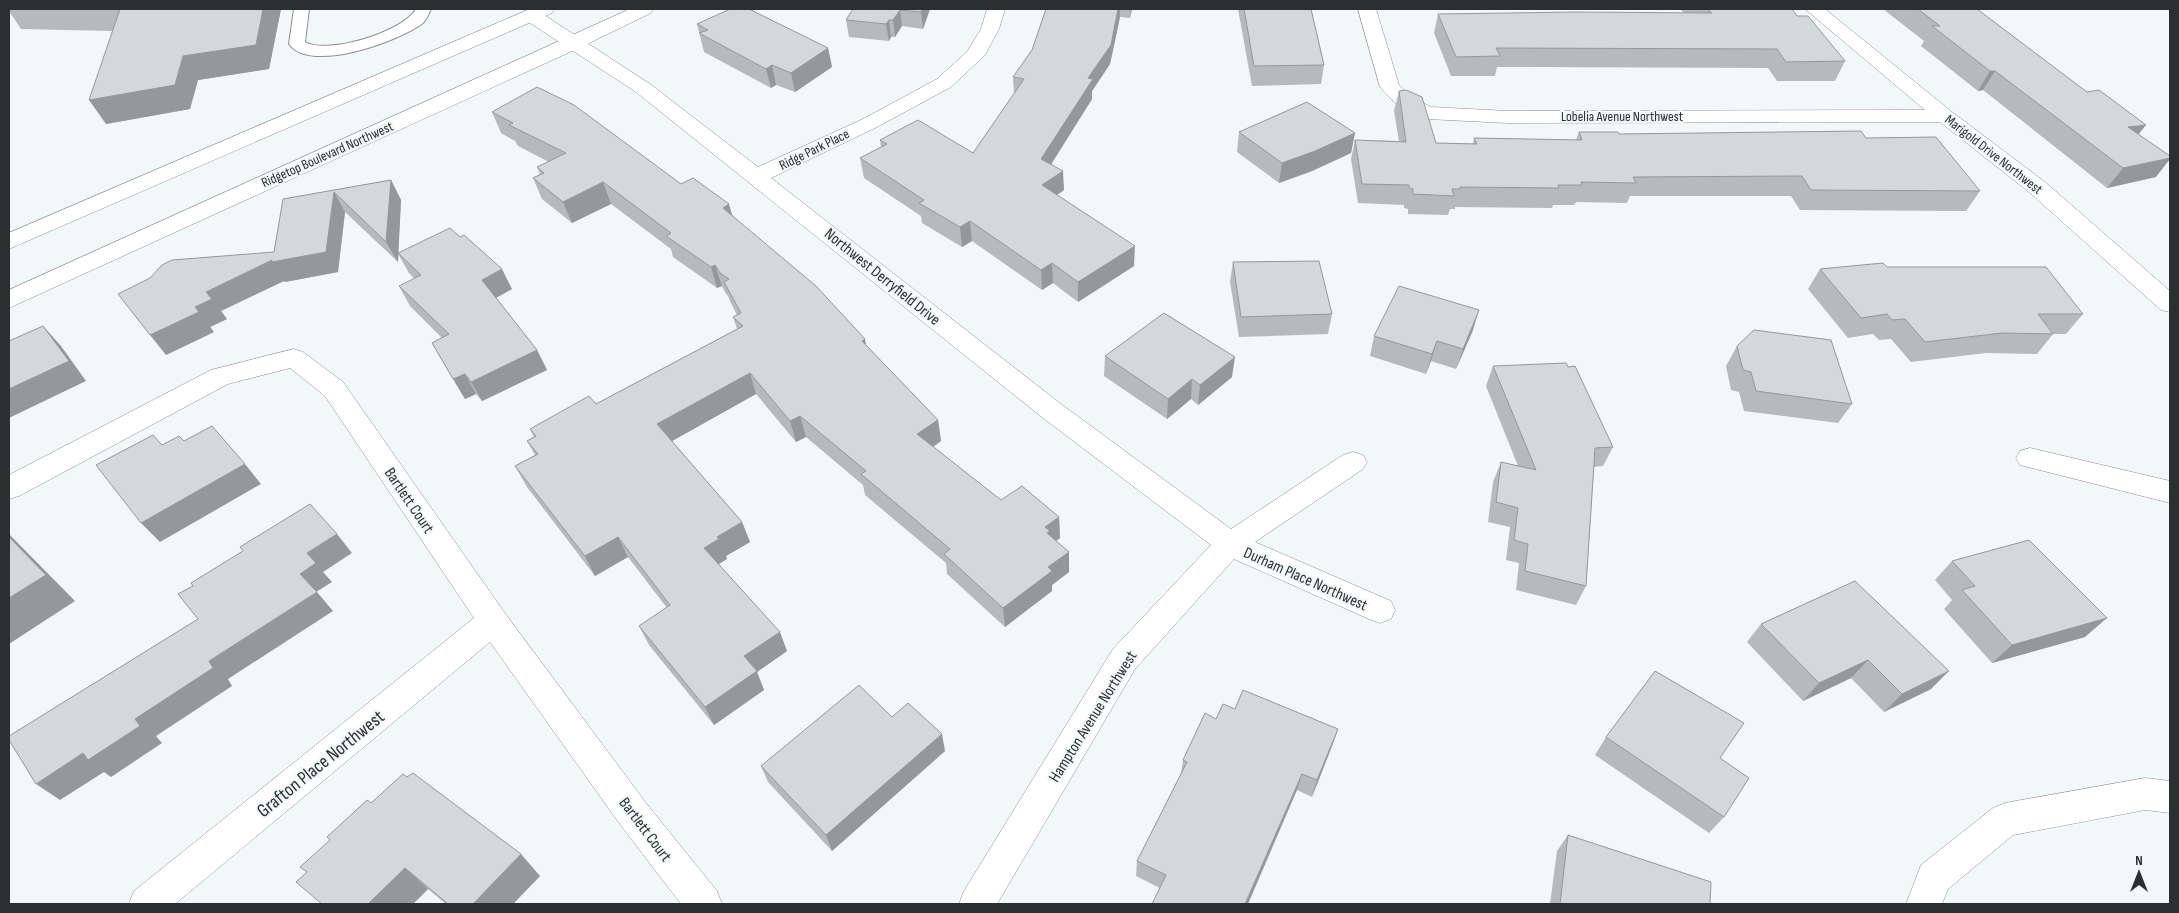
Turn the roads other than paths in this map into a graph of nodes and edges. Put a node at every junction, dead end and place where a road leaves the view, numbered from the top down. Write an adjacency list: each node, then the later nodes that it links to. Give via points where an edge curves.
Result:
1 (301, 9): 2 (lane, via 297,44 311,52 342,50 384,37 418,19)
2 (423, 9)
3 (644, 9): 8 (street, Ridgetop Boulevard Northwest)
4 (996, 9): 10 (street, Ridge Park Place, via 990,29 975,55 944,83)
5 (1367, 9): 9 (street, Lobelia Avenue Northwest, via 1390,87 1404,101 1428,113 1508,117)
6 (1814, 9): 9 (street, Marigold Drive Northwest)
7 (538, 12): 8 (street, Northwest Derryfield Drive); 11 (street)
8 (574, 43): 10 (street, Northwest Derryfield Drive, via 643,88); 12 (street, Ridgetop Boulevard Northwest)
9 (1945, 116): 13 (street, Marigold Drive Northwest, via 2037,187)
10 (757, 176): 18 (street, Northwest Derryfield Drive, via 1074,428)
11 (9, 242)
12 (9, 300)
13 (2170, 304)
14 (2030, 458): 17 (street)
15 (1353, 462): 18 (street, Durham Place Northwest)
16 (9, 488): 20 (street, Bartlett Court, via 220,377 294,358 334,389)
17 (2170, 492)
18 (1230, 544): 19 (street, Durham Place Northwest); 24 (street, Hampton Avenue Northwest, via 1124,659)
19 (1380, 610)
20 (493, 621): 22 (street, Grafton Place Northwest); 23 (street, Bartlett Court, via 634,815)
21 (2170, 797): 25 (street, via 2145,794 2005,820 1934,878)
22 (147, 904)
23 (704, 904)
24 (977, 904)
25 (1924, 904)

